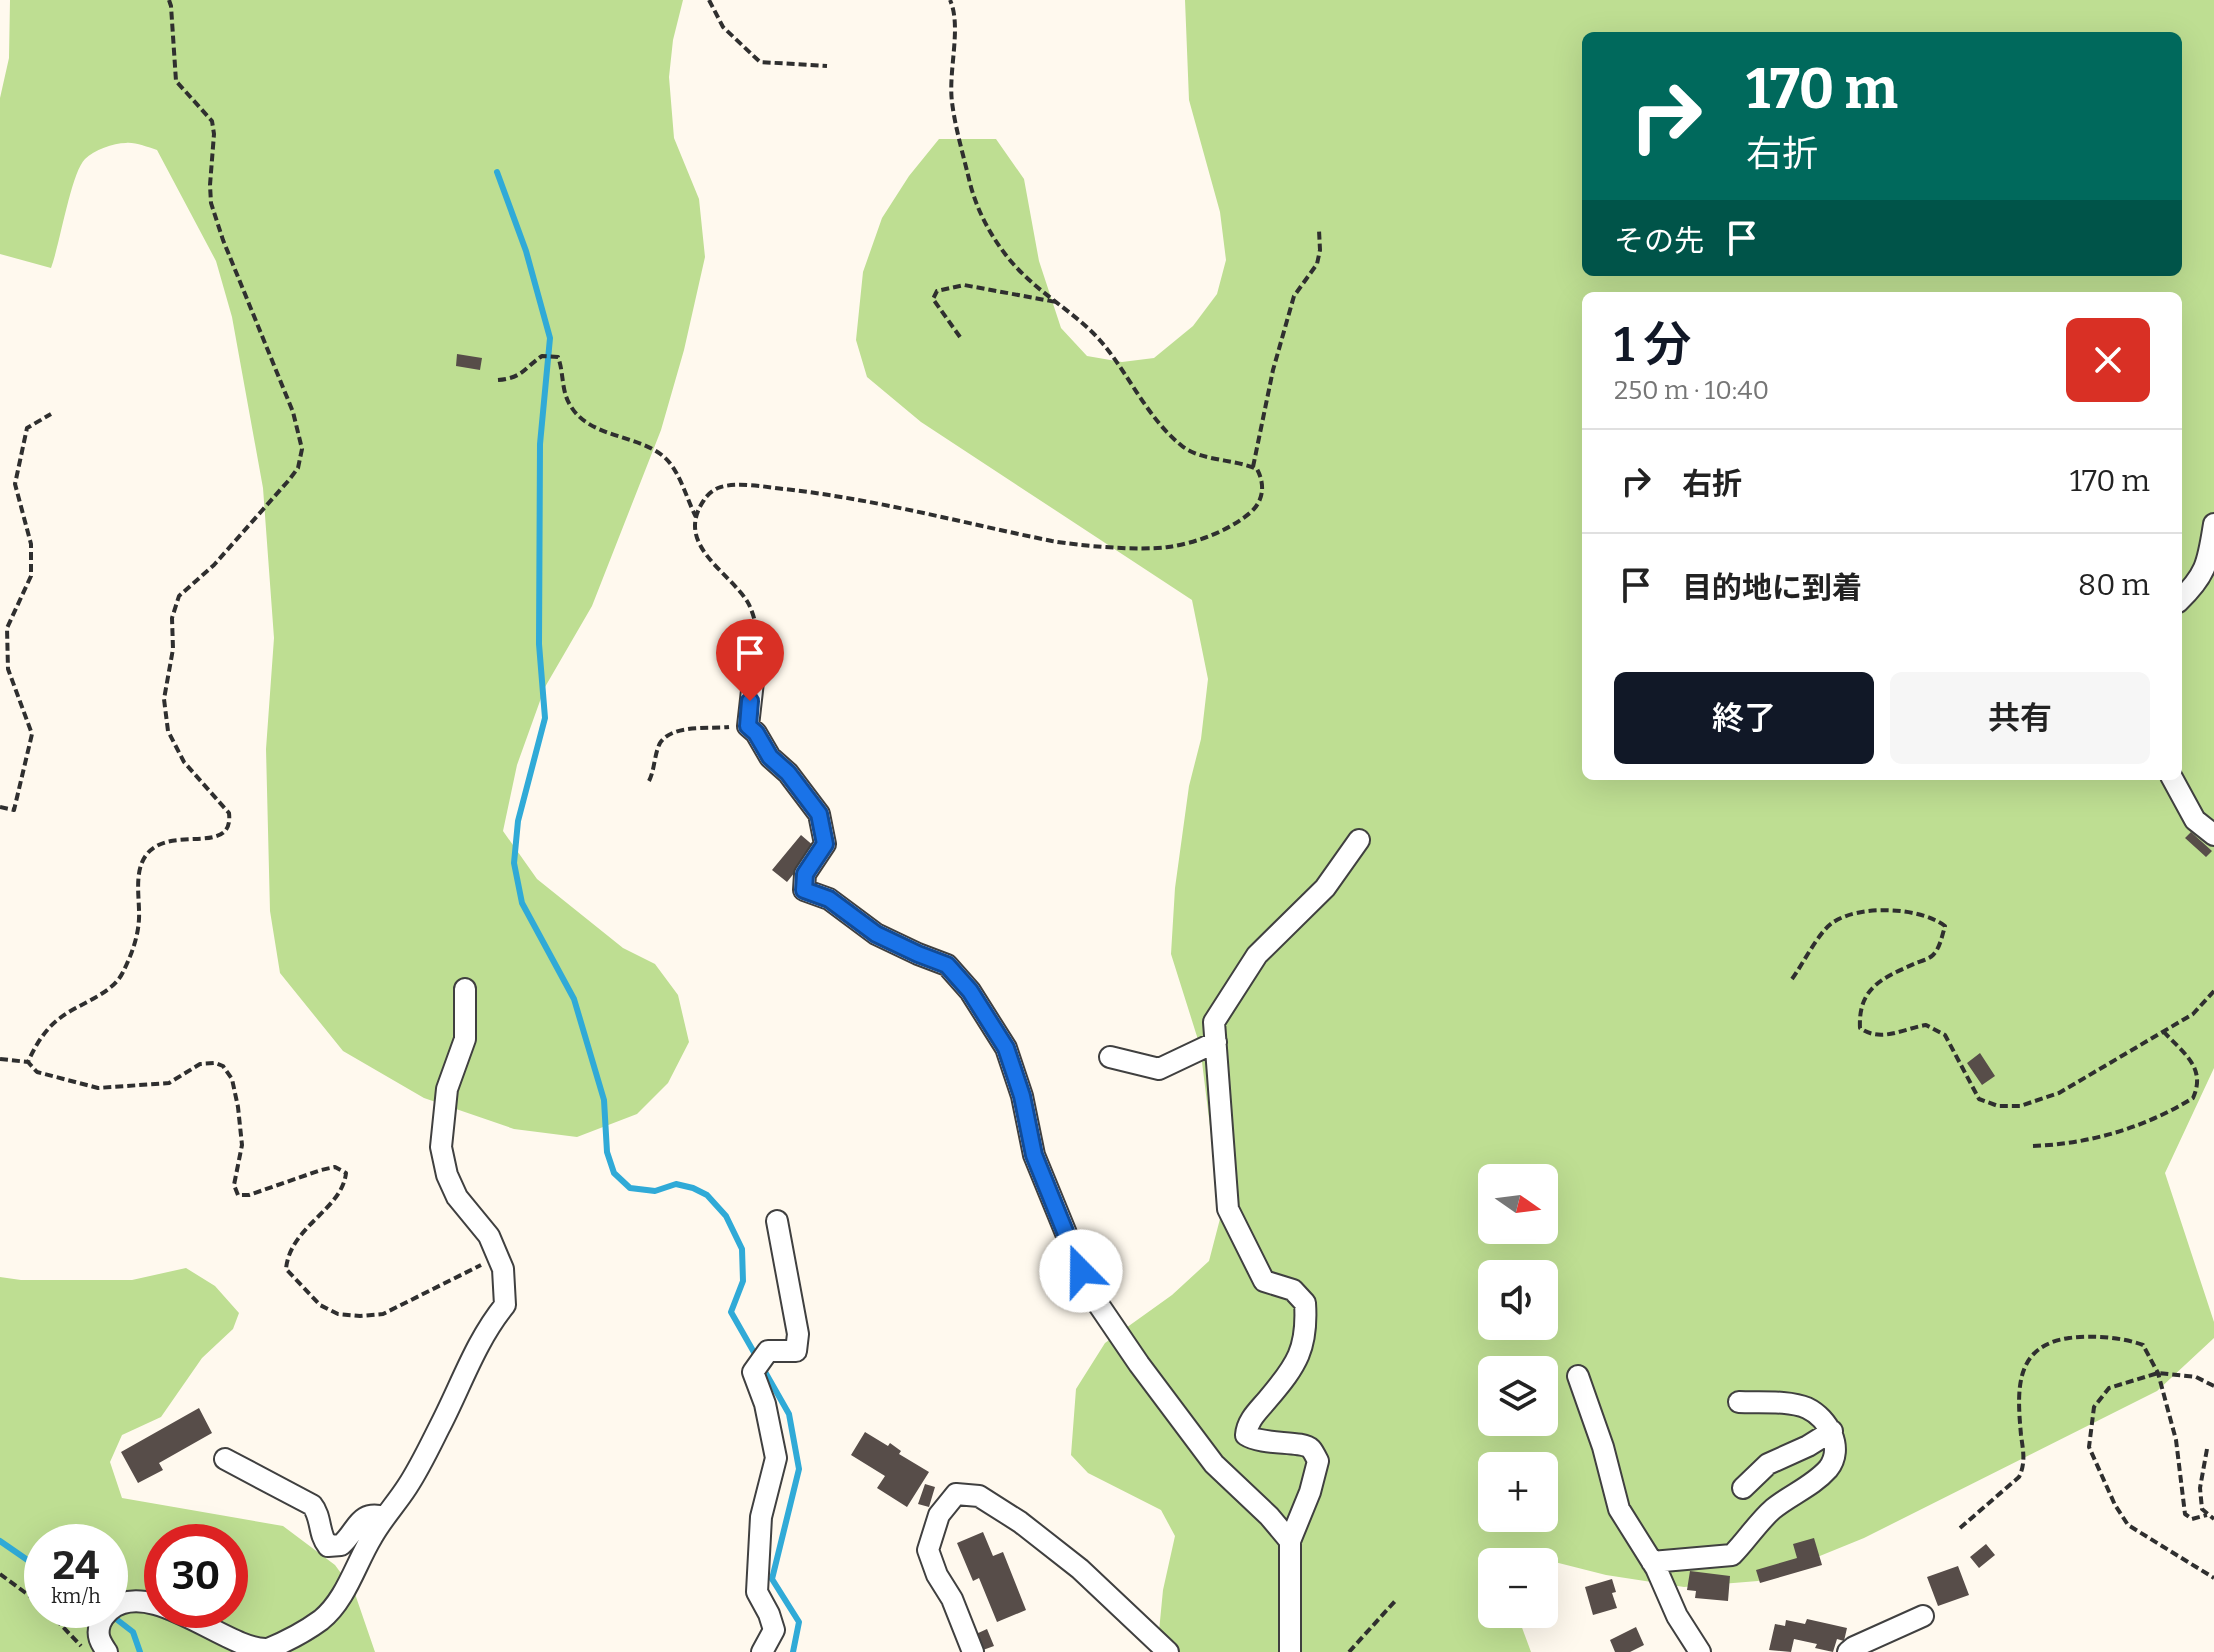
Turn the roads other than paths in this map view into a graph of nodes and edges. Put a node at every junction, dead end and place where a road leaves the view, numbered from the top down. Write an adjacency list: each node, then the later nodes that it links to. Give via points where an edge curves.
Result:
1 (2214, 524): 2 (street, via 2208,564)
2 (2182, 598)
3 (757, 646): 17 (street, via 748,726 819,814 825,844 805,874 804,890 829,899 876,934 947,965 970,991 1006,1048 1034,1155 1090,1292 1214,1464)
4 (2173, 780): 5 (street, via 2195,820)
5 (2214, 835)
6 (1359, 840): 8 (street, via 1325,888 1257,955 1214,1022)
7 (465, 989): 16 (street, via 465,1039 447,1089 441,1147 457,1197 489,1236 503,1269 505,1305 486,1328 440,1427)
8 (1216, 1042): 9 (street, via 1159,1069); 17 (street, via 1228,1209 1264,1281 1293,1290 1305,1303 1307,1332 1300,1355 1246,1426 1249,1438 1304,1445 1318,1461)
9 (1110, 1057)
10 (777, 1221): 21 (street, via 798,1334 796,1351 768,1351 753,1372 776,1458 761,1517 757,1592 774,1630)
11 (1578, 1376): 18 (street, via 1619,1509)
12 (1739, 1402): 13 (street, via 1807,1408)
13 (1832, 1431): 15 (street, via 1768,1464); 18 (street, via 1834,1457 1828,1468 1773,1509 1732,1555)
14 (225, 1459): 16 (street, via 312,1505 323,1540 333,1548 365,1516)
15 (1743, 1488)
16 (384, 1517): 20 (street, via 342,1594 322,1619 264,1652 244,1651 166,1611 130,1602 109,1611 98,1630)
17 (1290, 1541): 24 (street)
18 (1652, 1562): 25 (street)
19 (1923, 1616): 26 (street)
20 (107, 1652)
21 (762, 1652)
22 (973, 1652): 23 (street, via 928,1550 939,1515 956,1494 979,1496 1020,1522 1080,1569)
23 (1168, 1652)
24 (1290, 1652)
25 (1700, 1652)
26 (1848, 1652)

